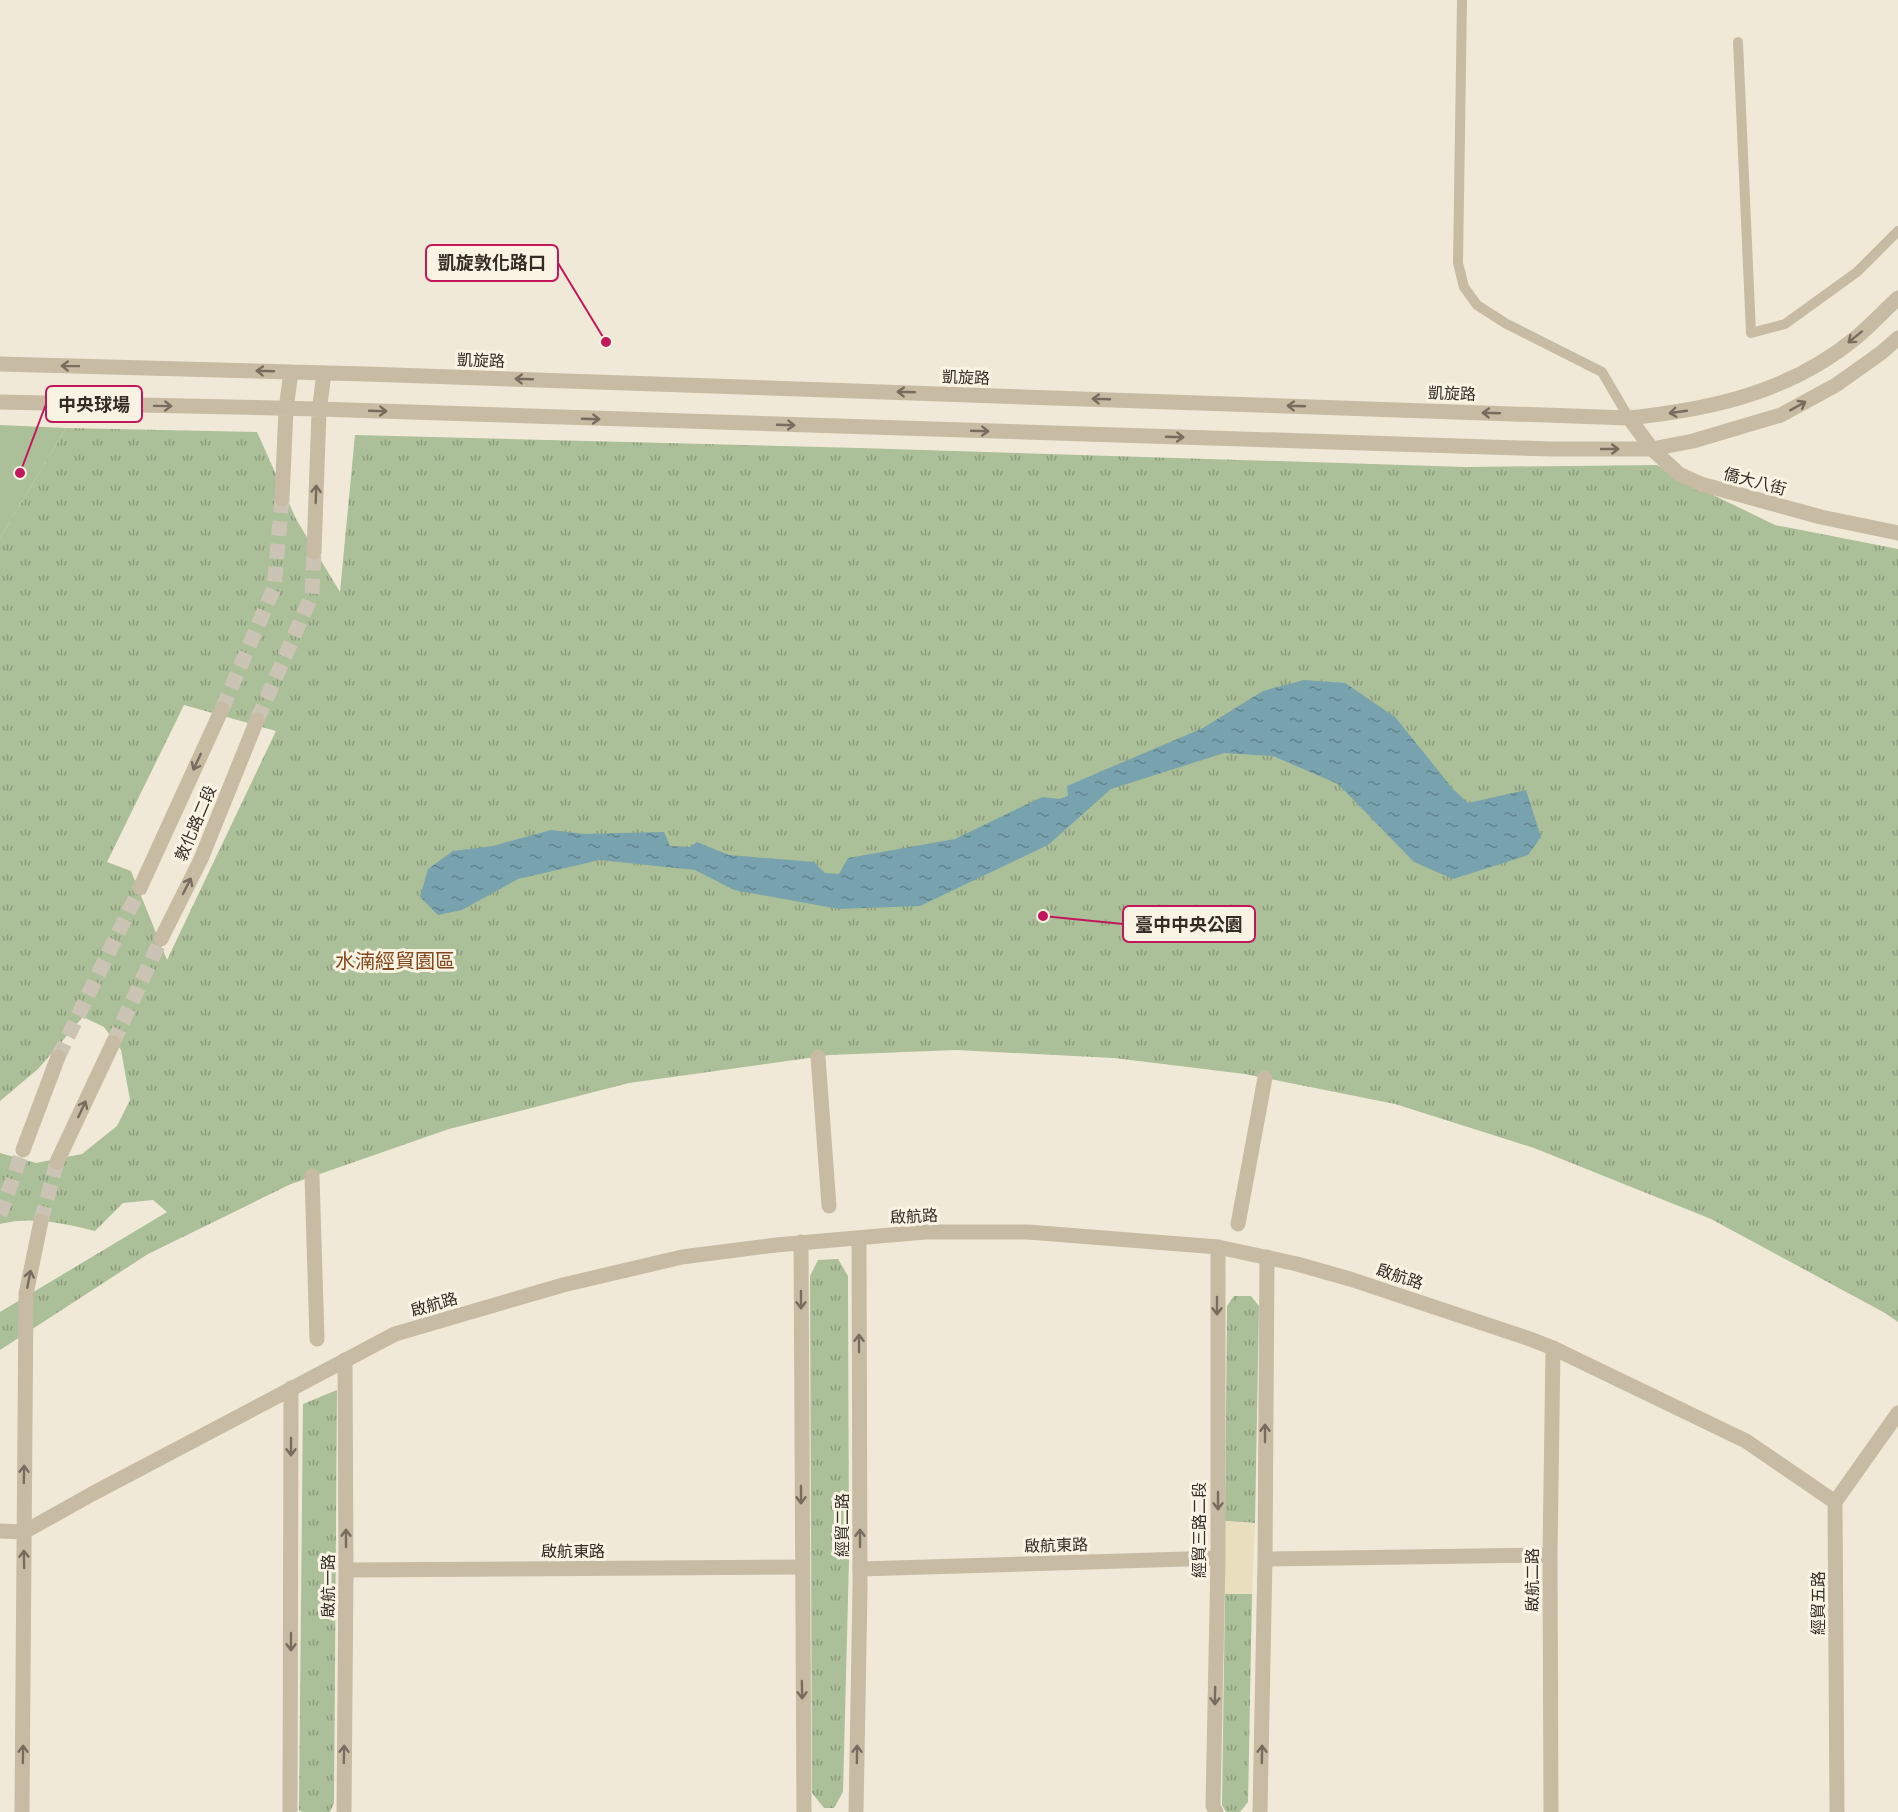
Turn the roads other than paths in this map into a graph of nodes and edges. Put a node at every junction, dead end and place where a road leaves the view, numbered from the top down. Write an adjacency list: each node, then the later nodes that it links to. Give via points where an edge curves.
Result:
1 (1462, 0): 12 (lane, via 1458,262 1464,287 1477,305 1505,323 1602,372)
2 (1738, 42): 3 (lane, via 1751,333 1785,324 1857,273)
3 (1898, 231)
4 (1898, 298): 12 (street, 凱旋路, one-way to 12, via 1858,336 1820,364 1778,386 1682,412)
5 (1898, 338): 13 (street, one-way to 5, via 1781,415 1836,384)
6 (0, 364): 7 (street, 凱旋路, one-way to 6)
7 (291, 372): 8 (street, 凱旋路); 10 (street)
8 (324, 373): 11 (street); 12 (street, 凱旋路, one-way to 8)
9 (0, 402): 10 (street, one-way to 10)
10 (286, 409): 11 (street); 14 (street)
11 (319, 409): 13 (street, one-way to 13); 16 (street, one-way to 11)
12 (1629, 417): 13 (street, 僑大八街)
13 (1652, 449): 15 (street, 僑大八街, via 1679,474 1701,484 1821,517)
14 (282, 499)
15 (1898, 533)
16 (314, 552)
17 (222, 709): 19 (street, 敦化路二段, one-way to 19)
18 (257, 720): 20 (street, 敦化路二段, one-way to 18, via 201,860)
19 (140, 888)
20 (161, 939)
21 (113, 1043): 26 (street, one-way to 21)
22 (58, 1057): 25 (street)
23 (818, 1057): 28 (street)
24 (1265, 1078): 30 (street)
25 (23, 1150)
26 (57, 1162)
27 (312, 1176): 35 (street)
28 (829, 1206)
29 (41, 1221): 42 (street, one-way to 29, via 26,1294)
30 (1238, 1224)
31 (859, 1239): 32 (street, 啟航路); 33 (street, 啟航路, via 925,1232 1028,1232); 47 (street, 經貿二路, one-way to 31)
32 (801, 1242): 37 (street, 啟航路, via 682,1257 563,1285 395,1334); 46 (street, one-way to 46)
33 (1218, 1247): 34 (street, 啟航路); 44 (street, 經貿三路二段, one-way to 44)
34 (1267, 1257): 36 (street, 啟航路, via 1350,1279); 45 (street, one-way to 34)
35 (317, 1339)
36 (1553, 1348): 40 (street, 啟航路, via 1746,1441); 43 (street, 啟航二路)
37 (345, 1360): 38 (street, 啟航路); 48 (street, 啟航一路, one-way to 37)
38 (291, 1388): 42 (street, 啟航路); 50 (street, one-way to 50)
39 (1898, 1413): 40 (street)
40 (1835, 1502): 57 (street, 經貿五路)
41 (0, 1531): 42 (street)
42 (24, 1532): 49 (street, one-way to 42)
43 (1550, 1555): 45 (street); 56 (street, 啟航二路)
44 (1218, 1558): 47 (street, 啟航東路); 54 (street, 經貿三路二段, one-way to 54, via 1213,1806)
45 (1265, 1559): 55 (street, one-way to 45)
46 (801, 1567): 48 (street, 啟航東路); 52 (street, one-way to 52)
47 (860, 1569): 53 (street, 經貿二路, one-way to 47)
48 (346, 1570): 51 (street, 啟航一路, one-way to 48)
49 (22, 1812)
50 (290, 1812)
51 (344, 1812)
52 (804, 1812)
53 (855, 1812)
54 (1216, 1812)
55 (1260, 1812)
56 (1551, 1812)
57 (1837, 1812)

